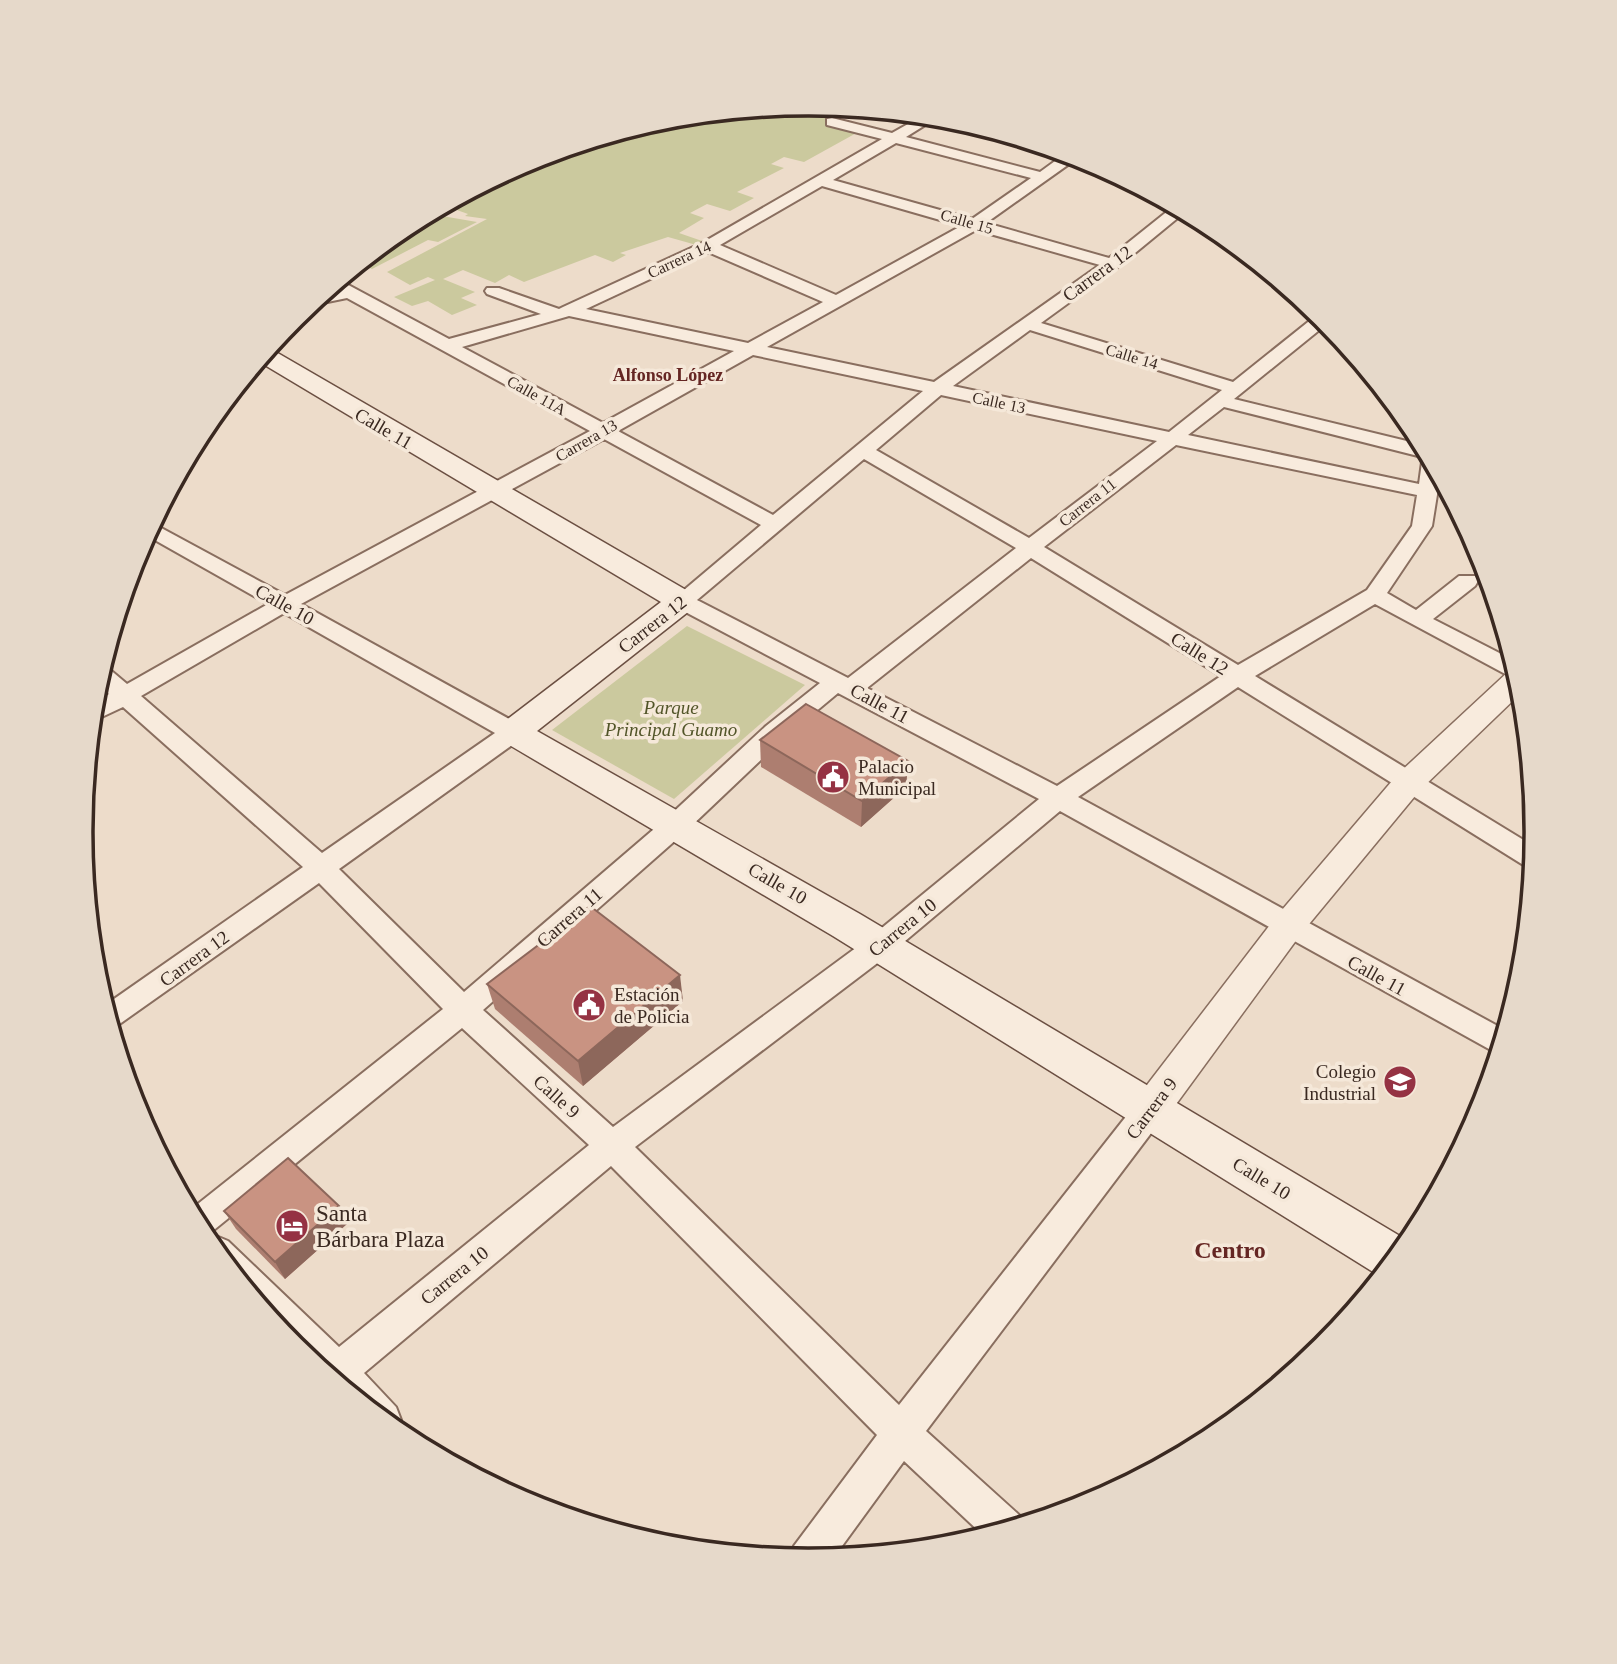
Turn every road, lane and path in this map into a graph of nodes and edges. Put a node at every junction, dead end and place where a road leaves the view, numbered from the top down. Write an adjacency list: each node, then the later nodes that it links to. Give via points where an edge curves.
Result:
1 (832, 122): 3 (street)
2 (917, 125): 3 (street)
3 (895, 138): 5 (street); 6 (street, Carrera 14)
4 (1062, 163): 5 (street, Carrera 13)
5 (1044, 177): 8 (street, Carrera 13)
6 (821, 181): 8 (street, Calle 15); 9 (street, Carrera 14)
7 (1172, 216): 10 (street, Carrera 12)
8 (975, 223): 10 (street, Calle 15); 13 (street, Carrera 13)
9 (708, 246): 13 (street); 14 (street, Carrera 14)
10 (1112, 264): 15 (street, Carrera 12)
11 (343, 289): 17 (street, Calle 11A)
12 (493, 291): 14 (street, Calle 13)
13 (836, 301): 18 (street, Carrera 13)
14 (563, 312): 17 (street, Carrera 14); 18 (street, Calle 13)
15 (1027, 324): 20 (street, Carrera 12); 21 (street, Calle 14)
16 (1315, 326): 21 (street, Carrera 11)
17 (448, 345): 22 (street, Calle 11A)
18 (749, 348): 20 (street, Calle 13); 22 (street, Carrera 13)
19 (269, 361): 27 (main road, Calle 11)
20 (937, 389): 23 (street, Calle 13); 25 (street, Carrera 12)
21 (1230, 395): 23 (street, Carrera 11); 24 (street, Calle 14)
22 (601, 430): 27 (street, Carrera 13); 29 (street, Calle 11A)
23 (1169, 439): 28 (street, Calle 13); 31 (street, Carrera 11)
24 (1412, 448)
25 (864, 451): 29 (street, Carrera 12); 31 (street, Calle 12)
26 (1430, 478): 28 (street, Carrera 10)
27 (494, 492): 34 (main road, Calle 11); 35 (street, Carrera 13)
28 (1429, 492): 33 (street, Carrera 10, via 1422,526)
29 (776, 525): 34 (street, Carrera 12)
30 (158, 533): 35 (street, Calle 10)
31 (1029, 547): 38 (street, Calle 12); 40 (street, Carrera 11)
32 (1467, 581): 36 (street)
33 (1375, 595): 36 (street); 38 (street, Carrera 10)
34 (682, 601): 40 (street, Calle 11); 44 (main road, Carrera 12)
35 (284, 604): 42 (street, Carrera 13); 44 (street, Calle 10)
36 (1418, 620): 37 (street)
37 (1504, 664)
38 (1237, 676): 45 (street, Calle 12); 46 (street, Carrera 10)
39 (109, 682): 42 (street, Calle 9)
40 (844, 684): 46 (street, Calle 11); 47 (street, Carrera 11, via 775,732)
41 (1509, 687): 45 (street, Carrera 9)
42 (125, 696): 43 (street, Carrera 13); 49 (street, Calle 9)
43 (104, 707)
44 (513, 732): 47 (main road, Calle 10); 49 (street, Carrera 12)
45 (1409, 782): 48 (street, Calle 12); 50 (street, Carrera 9)
46 (1059, 798): 50 (street, Calle 11); 51 (street, Carrera 10)
47 (677, 824): 51 (main road, Calle 10); 52 (street, Carrera 11)
48 (1524, 853)
49 (320, 867): 52 (street, Calle 9); 53 (street, Carrera 12)
50 (1288, 926): 54 (street, Calle 11); 55 (street, Carrera 9)
51 (882, 944): 55 (main road, Calle 10); 56 (street, Carrera 10)
52 (463, 1010): 56 (street, Calle 9); 57 (street, Carrera 11)
53 (116, 1013)
54 (1493, 1038)
55 (1150, 1110): 58 (main road, Calle 10); 60 (street, Carrera 9)
56 (612, 1146): 59 (street, Carrera 10); 60 (street, Calle 9)
57 (206, 1218)
58 (1386, 1254)
59 (338, 1371)
60 (901, 1433): 61 (street, Calle 9); 62 (street, Carrera 9)
61 (997, 1522)
62 (817, 1548)

